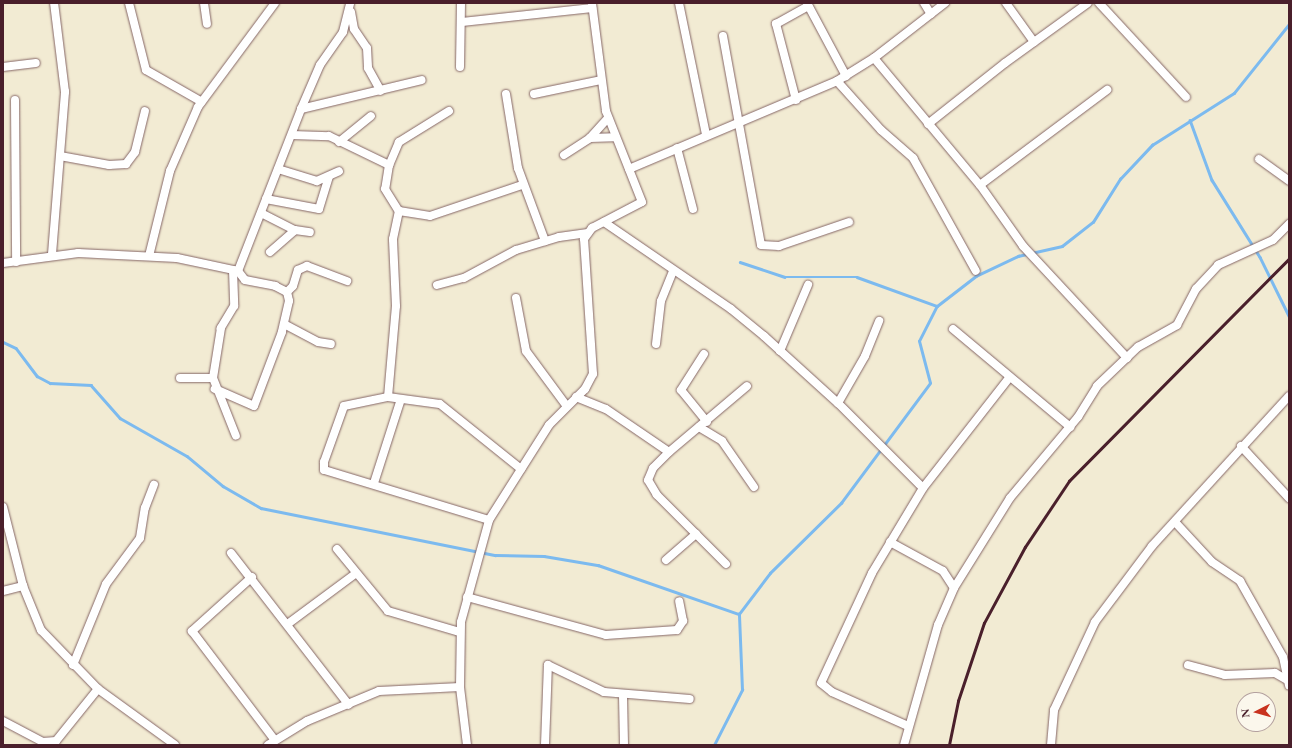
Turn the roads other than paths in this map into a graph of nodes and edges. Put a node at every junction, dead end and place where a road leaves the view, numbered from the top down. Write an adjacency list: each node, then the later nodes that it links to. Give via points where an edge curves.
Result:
1 (54, 3): 50 (street, via 65,92)
2 (129, 3): 35 (street, via 146,70)
3 (204, 3): 17 (street)
4 (275, 3): 35 (street)
5 (461, 3): 16 (street)
6 (679, 3): 43 (street)
7 (924, 3): 15 (street)
8 (945, 3): 15 (street)
9 (1006, 3): 19 (street)
10 (1088, 3): 19 (street)
11 (1099, 3): 32 (street)
12 (807, 4): 24 (street); 34 (street, via 776,24)
13 (350, 5): 29 (street, via 354,29 367,48 368,68); 36 (street, via 343,32 320,65)
14 (592, 5): 16 (street); 26 (street)
15 (931, 14): 20 (street)
16 (462, 22): 23 (street)
17 (207, 24)
18 (723, 36): 41 (street, via 728,79)
19 (1034, 42): 42 (street)
20 (874, 58): 24 (street); 42 (street)
21 (36, 63): 22 (street)
22 (3, 67)
23 (460, 67)
24 (846, 76): 27 (street)
25 (422, 80): 29 (street)
26 (601, 80): 31 (street); 40 (street)
27 (838, 81): 34 (street); 78 (street, via 881,130 913,158)
28 (1107, 90): 59 (street)
29 (381, 91): 36 (street)
30 (506, 94): 58 (street)
31 (534, 94)
32 (1186, 97)
33 (15, 100): 74 (street)
34 (796, 100): 41 (street)
35 (202, 102): 73 (street, via 170,172)
36 (301, 109): 44 (street)
37 (145, 111): 50 (street, via 134,152 126,164 109,165)
38 (449, 111): 52 (street, via 403,139)
39 (371, 116): 47 (street)
40 (608, 118): 45 (street); 46 (street)
41 (739, 121): 43 (street); 65 (street, via 761,245 779,246)
42 (928, 124): 59 (street)
43 (706, 134): 48 (street)
44 (292, 135): 47 (street, via 324,135); 53 (street)
45 (614, 137): 46 (street); 54 (street)
46 (590, 138): 49 (street)
47 (339, 142): 52 (street)
48 (677, 148): 54 (street); 61 (street)
49 (564, 155)
50 (60, 156): 72 (street)
51 (1259, 159): 57 (street)
52 (389, 165): 62 (street, via 386,192)
53 (278, 168): 56 (street, via 317,181); 60 (street)
54 (629, 169): 64 (street, via 642,202)
55 (339, 170): 56 (street)
56 (329, 176): 60 (street, via 319,209)
57 (1289, 181)
58 (522, 185): 62 (street, via 430,216); 70 (street)
59 (980, 185): 91 (street, via 1024,246)
60 (266, 199): 63 (street)
61 (693, 208)
62 (399, 211): 98 (street, via 393,239 396,306)
63 (261, 214): 67 (street); 76 (street)
64 (604, 222): 69 (street); 77 (street)
65 (849, 222)
66 (1289, 224): 91 (street, via 1273,240 1218,265 1196,289 1177,325)
67 (295, 230): 68 (street); 71 (street)
68 (310, 232)
69 (588, 233): 70 (street); 99 (street, via 584,239 583,253 594,369 589,383)
70 (545, 241): 80 (street, via 509,253 464,278)
71 (270, 252)
72 (52, 254): 73 (street); 74 (street)
73 (149, 256): 76 (street)
74 (16, 262): 75 (street)
75 (3, 263)
76 (235, 270): 82 (street, via 245,280 274,286); 93 (street, via 234,306 221,328)
77 (673, 271): 88 (street, via 661,301); 89 (street, via 731,309)
78 (976, 271)
79 (347, 281): 82 (street, via 307,266 298,270 293,286)
80 (437, 285)
81 (808, 285): 89 (street)
82 (287, 292): 85 (street, via 289,301)
83 (516, 298): 102 (street, via 526,351 544,380)
84 (879, 320): 101 (street, via 865,356)
85 (284, 324): 87 (street, via 318,342); 96 (street, via 254,406)
86 (953, 329): 94 (street)
87 (331, 344)
88 (656, 344)
89 (780, 351): 101 (street)
90 (704, 354): 103 (street, via 681,390)
91 (1127, 358): 105 (street, via 1093,391)
92 (180, 378): 93 (street)
93 (213, 378): 96 (street)
94 (1009, 378): 105 (street, via 1032,393); 113 (street)
95 (747, 386): 103 (street)
96 (215, 389): 106 (street)
97 (1289, 396): 107 (street)
98 (388, 397): 100 (street); 110 (street, via 344,406 323,467 332,473)
99 (576, 397): 102 (street); 108 (street, via 606,409)
100 (401, 399): 109 (street, via 440,404); 110 (street)
101 (838, 403): 113 (street)
102 (566, 405): 109 (street, via 549,425)
103 (707, 422): 104 (street)
104 (699, 427): 108 (street); 112 (street, via 722,441)
105 (1070, 427): 127 (street, via 1010,498)
106 (236, 436)
107 (1241, 446): 114 (street); 117 (street)
108 (669, 452): 118 (street, via 653,468 648,480)
109 (521, 469): 116 (street)
110 (374, 483): 116 (street)
111 (154, 485): 133 (street, via 145,508 140,538 106,584)
112 (754, 487)
113 (923, 488): 119 (street)
114 (1289, 498)
115 (3, 507): 126 (street)
116 (489, 520): 129 (street)
117 (1175, 522): 135 (street, via 1212,562 1240,581 1274,638); 152 (street, via 1095,622 1054,710)
118 (696, 534): 122 (street); 123 (street)
119 (890, 542): 127 (street, via 943,571); 143 (street, via 820,683 832,692)
120 (337, 549): 124 (street)
121 (231, 553): 125 (street)
122 (666, 560)
123 (726, 564)
124 (355, 574): 131 (street); 132 (street, via 388,611)
125 (252, 576): 131 (street); 144 (street, via 192,631)
126 (23, 586): 128 (street); 133 (street, via 41,630)
127 (954, 588): 143 (street, via 938,625)
128 (3, 591)
129 (467, 597): 130 (street, via 606,636 678,630 683,621); 132 (street)
130 (679, 601)
131 (289, 623): 141 (street)
132 (460, 632): 137 (street)
133 (73, 665): 138 (street)
134 (1188, 665): 135 (street, via 1225,675 1275,673)
135 (1289, 681): 136 (street)
136 (1289, 685)
137 (460, 687): 141 (street, via 392,689); 148 (street)
138 (98, 689): 145 (street); 146 (street)
139 (623, 696): 140 (street); 149 (street, via 604,692 548,665); 150 (street)
140 (690, 700)
141 (349, 705): 144 (street)
142 (3, 721): 145 (street, via 43,742)
143 (908, 726): 151 (street)
144 (274, 739): 147 (street)
145 (56, 743)
146 (175, 745)
147 (268, 745)
148 (466, 745)
149 (545, 745)
150 (624, 745)
151 (904, 745)
152 (1051, 745)

